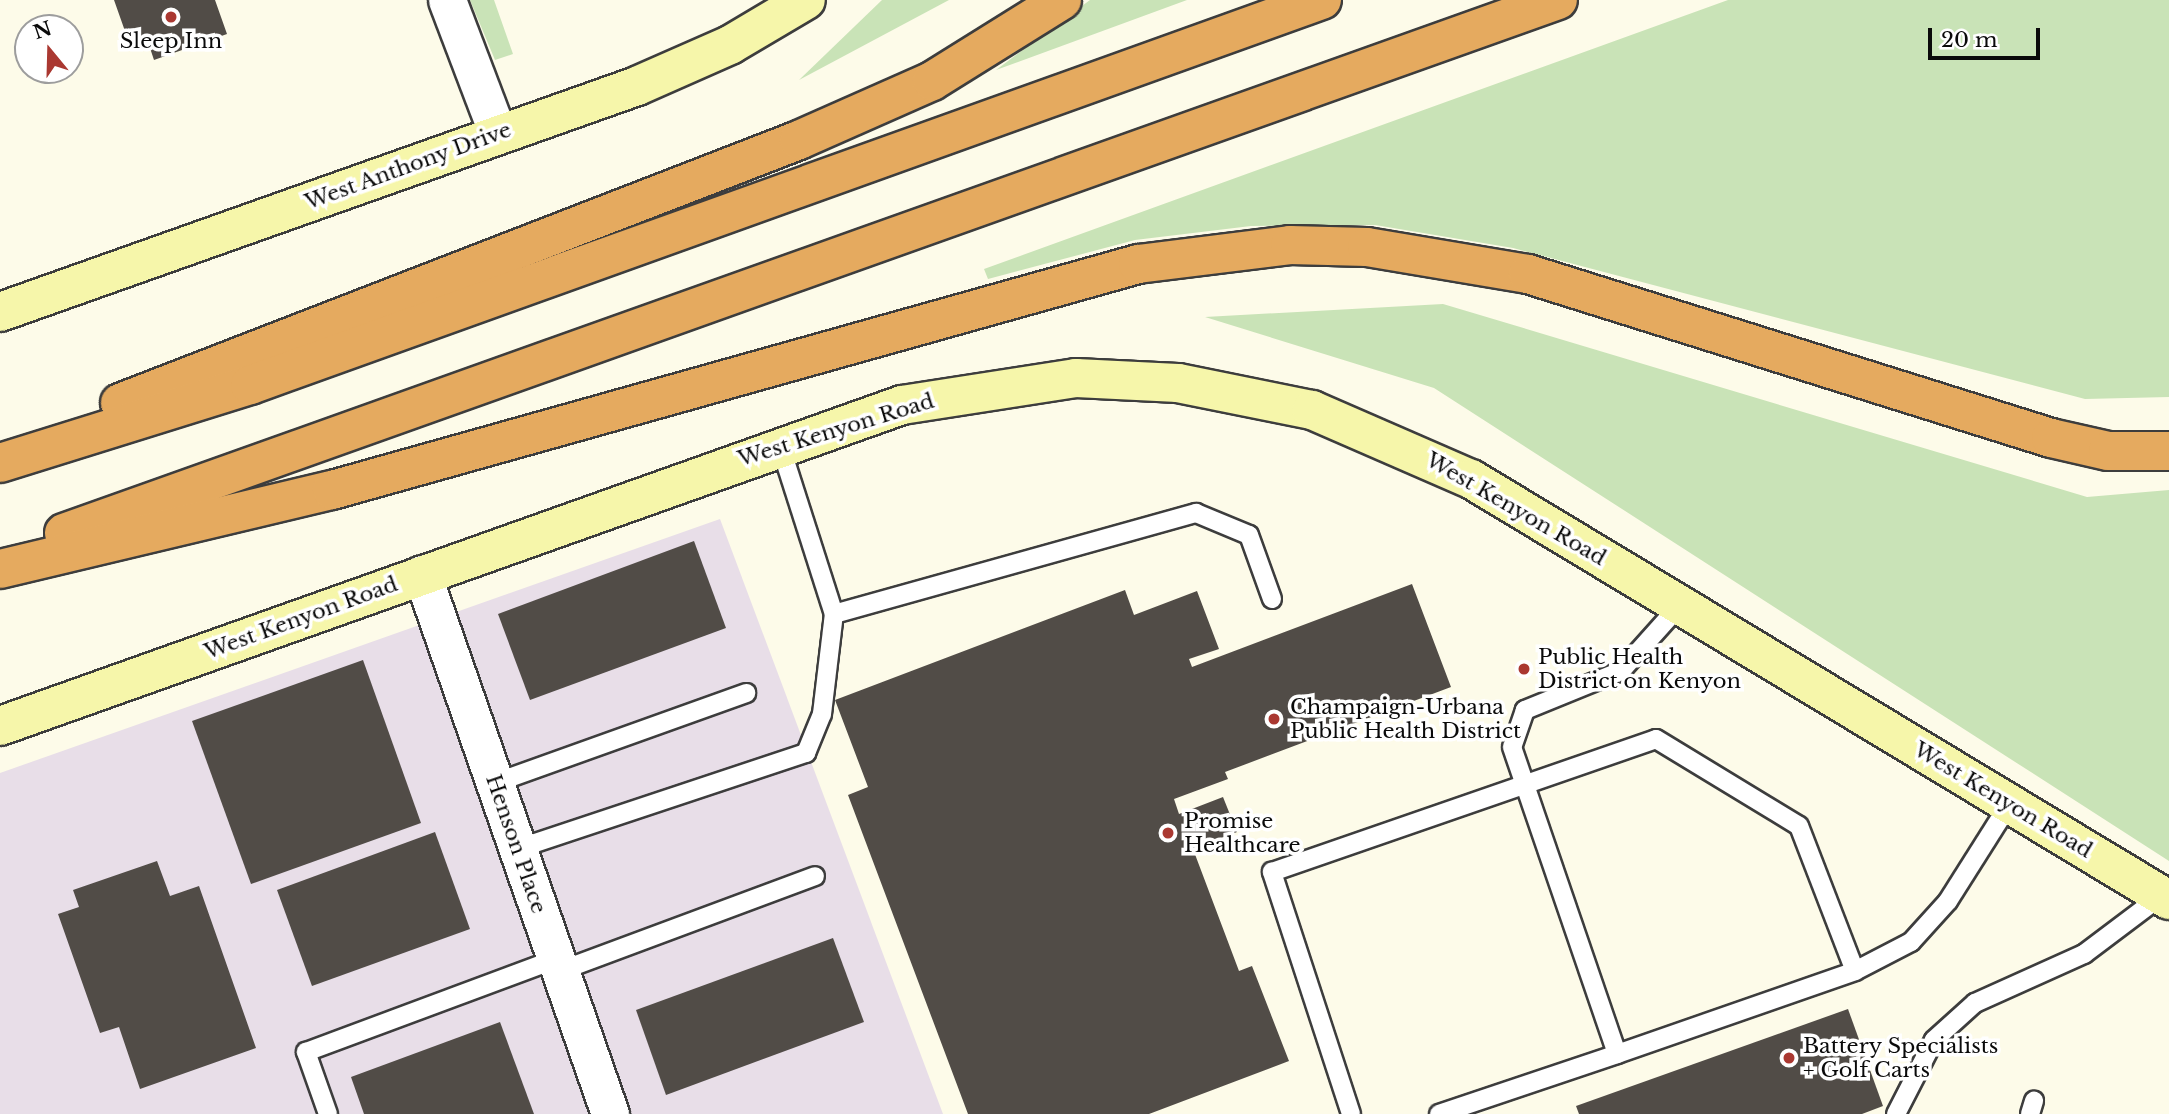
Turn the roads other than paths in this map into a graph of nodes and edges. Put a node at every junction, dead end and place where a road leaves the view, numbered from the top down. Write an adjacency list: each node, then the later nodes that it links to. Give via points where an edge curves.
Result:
1 (447, 0): 6 (street)
2 (806, 0): 6 (street, West Anthony Drive, via 730,45 637,86)
3 (1062, 0): 10 (highway, via 932,81 799,140 210,364)
4 (1322, 0): 10 (highway, via 250,385)
5 (1558, 0): 11 (highway, via 247,463)
6 (498, 134): 7 (street, West Anthony Drive)
7 (0, 312)
8 (780, 445): 13 (street, West Kenyon Road); 15 (street, West Kenyon Road, via 902,405 1006,385 1076,379 1246,393 1378,434 1471,479); 16 (lane)
9 (2169, 451): 12 (highway, via 2108,450 2051,438 1528,274 1367,247 1290,245 1138,264 332,490)
10 (0, 462)
11 (0, 558)
12 (0, 569)
13 (422, 574): 18 (street, West Kenyon Road); 19 (street, Henson Place)
14 (1272, 599): 16 (lane, via 1249,535 1196,513)
15 (1680, 605): 20 (lane, via 1621,671 1525,710 1512,747); 21 (street, West Kenyon Road)
16 (834, 614): 22 (lane, via 822,714 806,752)
17 (746, 693): 19 (lane)
18 (0, 726)
19 (495, 783): 22 (street, Henson Place)
20 (1525, 787): 26 (lane, via 1656,739 1799,827); 27 (lane); 30 (lane, via 1272,872)
21 (2010, 803): 24 (street, West Kenyon Road); 26 (lane, via 1948,901 1911,942)
22 (517, 849): 25 (street, Henson Place)
23 (815, 876): 25 (lane)
24 (2165, 898): 32 (lane, via 2084,954 1975,1003 1934,1040)
25 (558, 965): 28 (lane, via 306,1052); 29 (street, Henson Place)
26 (1855, 971): 27 (lane)
27 (1618, 1054): 31 (lane)
28 (328, 1114)
29 (610, 1114)
30 (1352, 1114)
31 (1439, 1114)
32 (1896, 1114)

